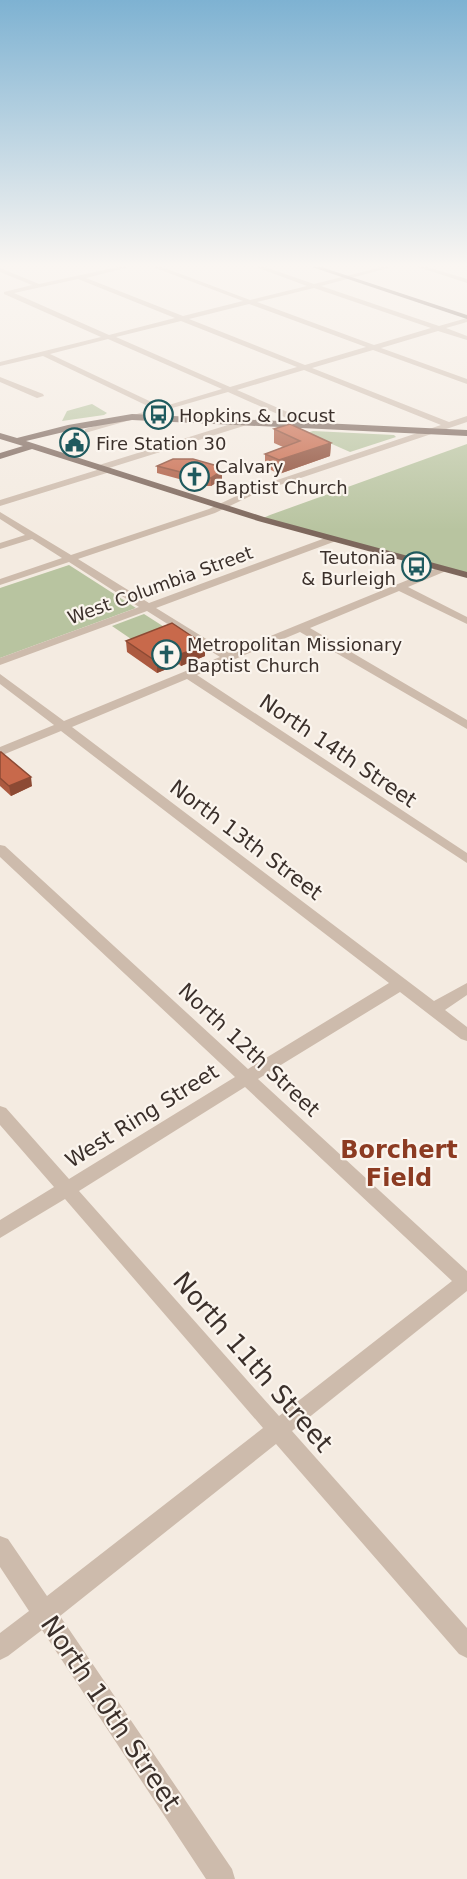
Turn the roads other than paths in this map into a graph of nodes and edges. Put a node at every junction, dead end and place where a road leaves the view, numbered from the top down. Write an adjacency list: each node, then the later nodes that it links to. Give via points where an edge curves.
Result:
1 (36, 355): 7 (street)
2 (46, 355): 13 (street)
3 (150, 355): 11 (street)
4 (272, 355): 8 (street)
5 (347, 355): 8 (street)
6 (394, 355): 10 (street)
7 (0, 364)
8 (303, 367): 11 (street); 19 (street)
9 (0, 379): 12 (street)
10 (467, 382)
11 (229, 389): 13 (street); 20 (street)
12 (40, 396)
13 (160, 409): 14 (street); 16 (street)
14 (132, 417): 15 (main road); 21 (main road); 22 (street)
15 (159, 419): 16 (main road); 22 (main road)
16 (183, 419): 18 (main road)
17 (467, 419): 19 (street)
18 (247, 423): 20 (main road); 30 (street)
19 (448, 425): 23 (street); 24 (main road, via 448,429)
20 (312, 426): 23 (main road)
21 (68, 428): 25 (main road); 26 (main road)
22 (88, 431): 28 (main road)
23 (429, 432): 24 (main road); 32 (street, via 256,490)
24 (467, 432)
25 (0, 435): 26 (main road)
26 (17, 441): 27 (main road); 28 (main road)
27 (0, 446)
28 (33, 446): 29 (main road); 30 (main road)
29 (0, 456)
30 (103, 469): 31 (street); 32 (main road)
31 (0, 503)
32 (223, 506): 35 (main road); 37 (street)
33 (0, 515): 34 (street)
34 (33, 536): 36 (street); 37 (street)
35 (332, 539): 38 (main road); 42 (street, West Columbia Street)
36 (0, 546)
37 (70, 558): 40 (street); 42 (street)
38 (442, 569): 39 (main road); 41 (street)
39 (467, 575)
40 (0, 582)
41 (400, 587): 43 (street); 44 (street)
42 (148, 607): 45 (street); 46 (street, West Columbia Street)
43 (467, 621)
44 (302, 628): 45 (street); 49 (street)
45 (229, 658): 47 (street)
46 (0, 662)
47 (188, 675): 50 (street); 53 (street, North 14th Street)
48 (0, 678): 50 (street, North 13th Street)
49 (467, 725)
50 (63, 726): 51 (street); 54 (street, North 13th Street)
51 (0, 752)
52 (0, 849): 58 (street, North 12th Street)
53 (467, 859)
54 (400, 984): 56 (street, North 13th Street); 58 (street, West Ring Street)
55 (467, 988): 56 (street)
56 (434, 1009): 57 (street, North 13th Street)
57 (467, 1035)
58 (246, 1078): 60 (street, West Ring Street); 62 (street, North 12th Street)
59 (0, 1113): 60 (street, North 11th Street)
60 (67, 1189): 61 (street, West Ring Street); 63 (street, North 11th Street)
61 (0, 1230)
62 (466, 1282): 63 (street)
63 (276, 1430): 65 (street); 66 (street, North 11th Street)
64 (0, 1547): 65 (street, North 10th Street)
65 (44, 1613): 67 (street); 68 (street, North 10th Street)
66 (467, 1646)
67 (0, 1648)
68 (222, 1879)

